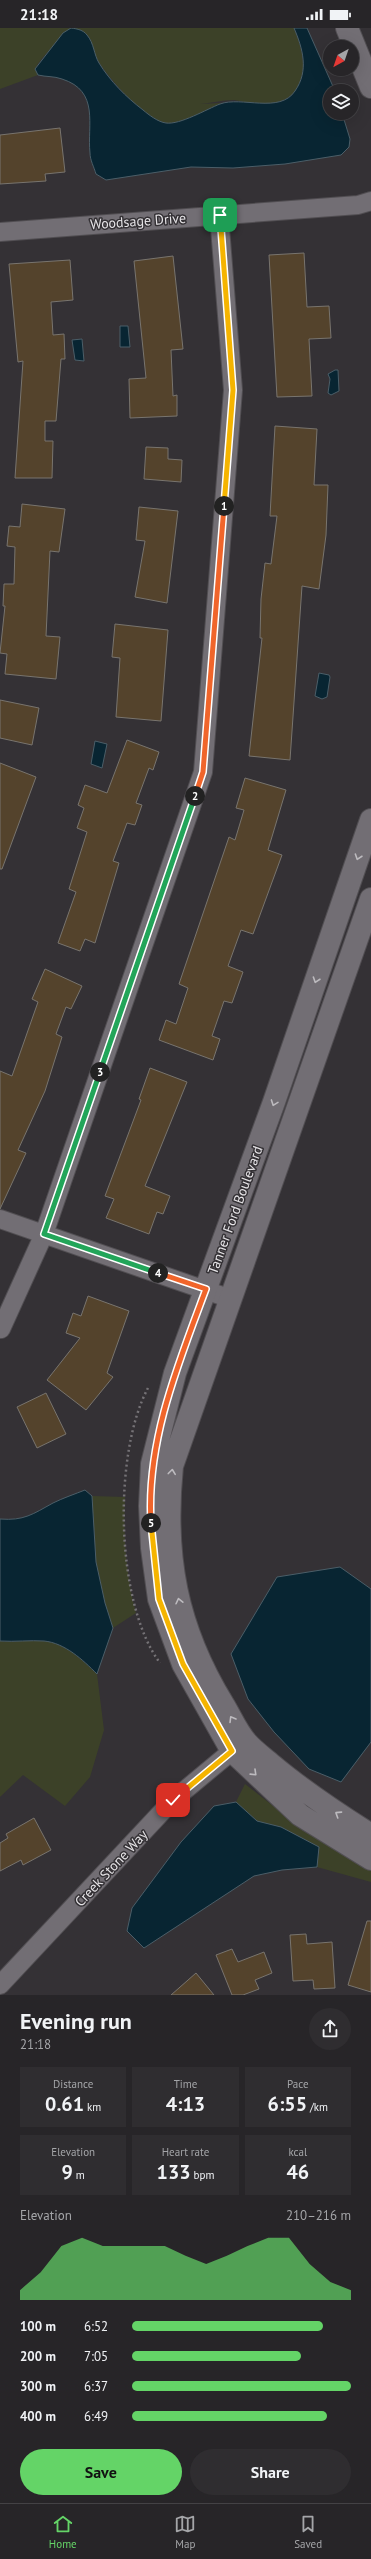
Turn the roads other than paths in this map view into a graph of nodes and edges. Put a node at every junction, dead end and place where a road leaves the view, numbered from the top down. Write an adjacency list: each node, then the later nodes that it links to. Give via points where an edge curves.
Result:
1 (346, 28): 2 (street)
2 (371, 87)
3 (371, 201): 4 (street, Woodsage Drive, via 358,205)
4 (220, 215): 5 (street, Woodsage Drive); 9 (street, via 233,390 203,772)
5 (0, 232)
6 (371, 820): 10 (street, Tanner Ford Boulevard, one-way to 10, via 274,1102)
7 (371, 899): 11 (street, Tanner Ford Boulevard)
8 (0, 1219): 9 (street)
9 (44, 1234): 10 (street); 12 (street)
10 (206, 1289): 11 (street); 13 (street, Tanner Ford Boulevard, via 175,1373 152,1464 152,1548 159,1599 183,1664)
11 (231, 1299): 13 (street, Tanner Ford Boulevard, one-way to 11, via 190,1640 179,1602 170,1552 168,1503 172,1466)
12 (1, 1329)
13 (239, 1747): 14 (street, Tanner Ford Boulevard, one-way to 13); 15 (street, Tanner Ford Boulevard, one-way to 15, via 300,1814); 16 (street, Creek Stone Way, via 173,1800)
14 (371, 1835)
15 (371, 1859)
16 (0, 1985)

